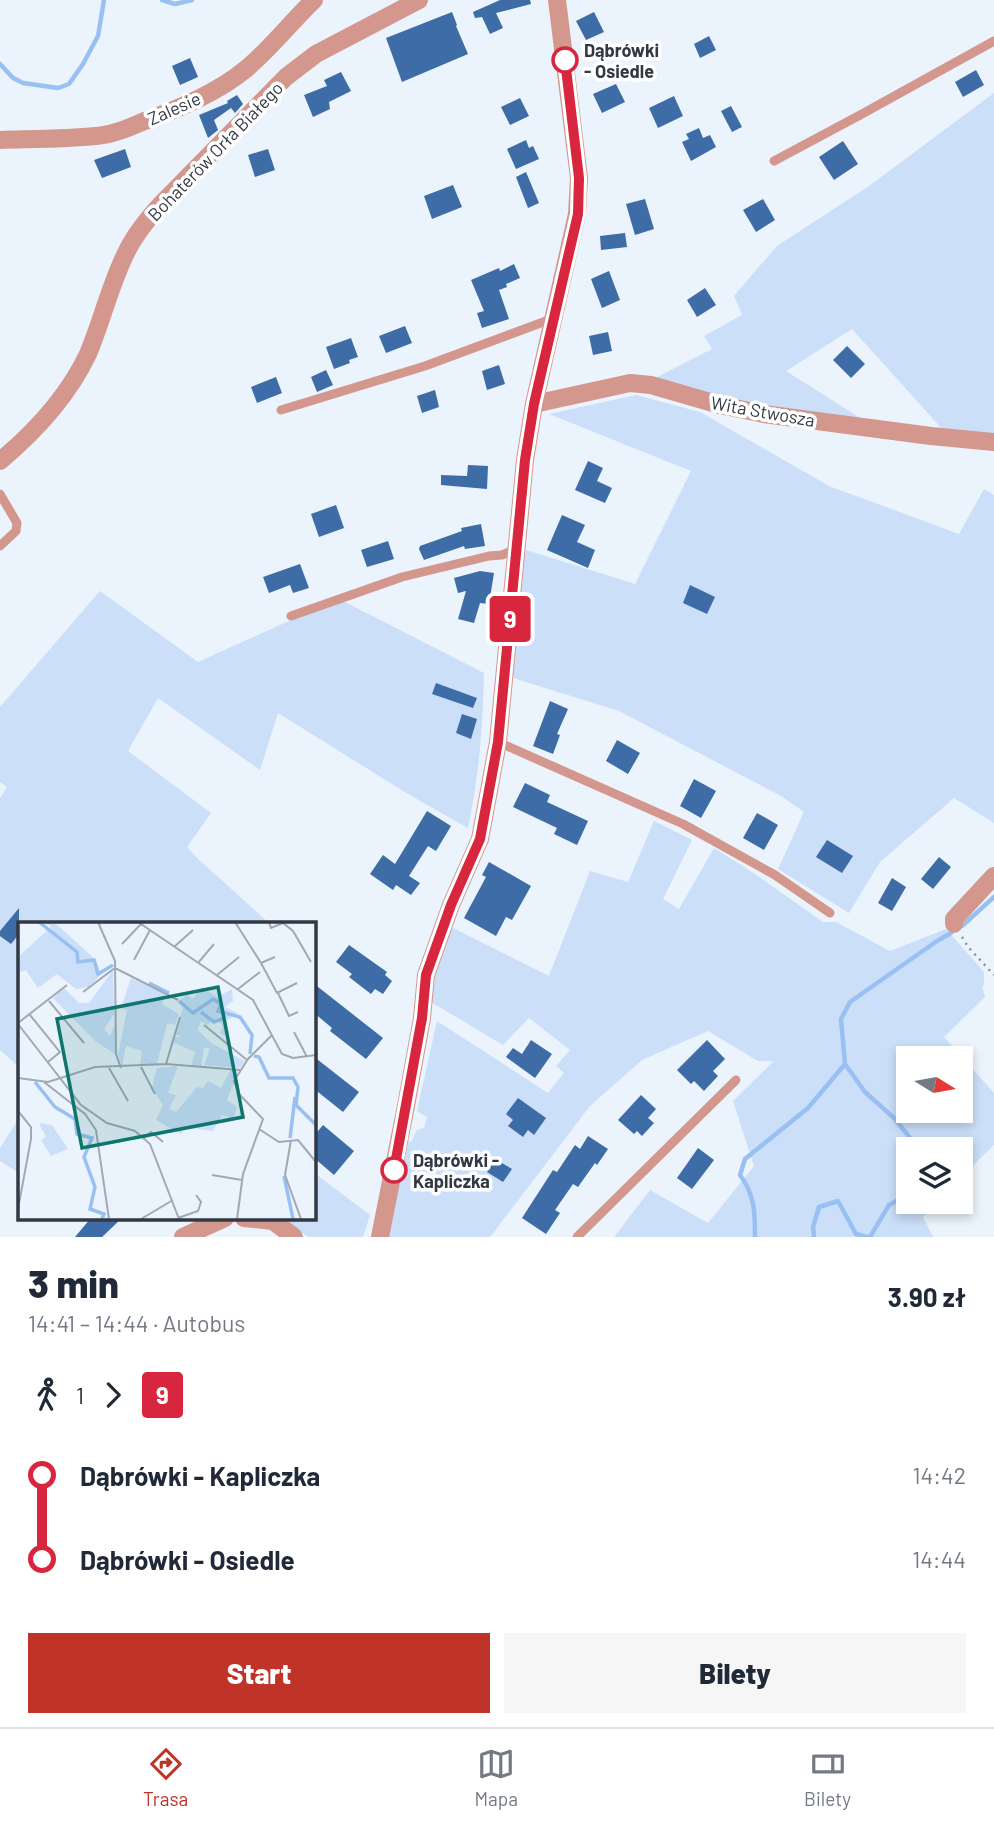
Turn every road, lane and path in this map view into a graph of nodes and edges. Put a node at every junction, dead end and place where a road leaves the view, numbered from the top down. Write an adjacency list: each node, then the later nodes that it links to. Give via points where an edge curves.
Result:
1 (314, 0): 5 (street, Zalesie)
2 (419, 0): 6 (street, Bohaterów Orła Białego, via 316,54)
3 (556, 0): 9 (street, via 579,178 578,214)
4 (994, 41): 8 (lane)
5 (263, 54): 6 (street); 7 (street, Zalesie, via 223,85 115,132)
6 (286, 77): 13 (street, Bohaterów Orła Białego, via 150,216 126,251 75,379 45,418)
7 (0, 140)
8 (774, 161)
9 (554, 318): 10 (street); 11 (lane, via 425,366)
10 (534, 404): 12 (street, Wita Stwosza, via 630,383 764,414); 16 (street)
11 (281, 410)
12 (994, 442)
13 (0, 461)
14 (0, 494): 15 (lane, via 17,523 16,531)
15 (0, 546)
16 (516, 549): 17 (lane, via 402,577); 18 (street)
17 (291, 616)
18 (498, 742): 20 (lane, via 683,824 775,875); 28 (street, via 480,839 426,975)
19 (994, 876): 21 (street)
20 (830, 913)
21 (954, 924): 22 (path)
22 (994, 975)
23 (736, 1080): 29 (lane)
24 (221, 1220): 26 (street)
25 (263, 1220): 27 (street, via 273,1221)
26 (183, 1237)
27 (294, 1237)
28 (380, 1237)
29 (577, 1237)

